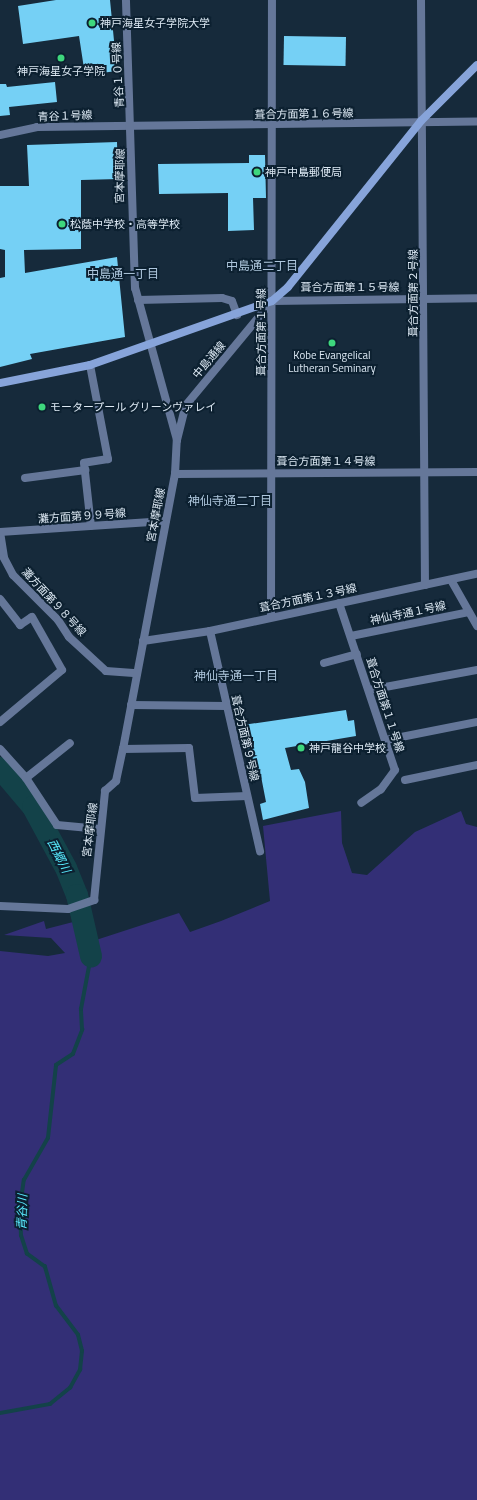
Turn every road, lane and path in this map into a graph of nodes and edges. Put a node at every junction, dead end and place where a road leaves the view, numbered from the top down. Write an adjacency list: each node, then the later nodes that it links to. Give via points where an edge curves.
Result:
1 (126, 0): 7 (street, 青谷１０号線)
2 (272, 0): 8 (street, 葺合方面第１号線)
3 (421, 0): 5 (street, 葺合方面第２号線)
4 (477, 66): 5 (street)
5 (421, 122): 6 (street, 葺合方面第１６号線); 8 (street, 葺合方面第１６号線); 10 (street, 葺合方面第２号線); 13 (street, via 288,286)
6 (477, 122)
7 (132, 125): 8 (street, 葺合方面第１６号線); 9 (street, 青谷１号線, via 37,127); 12 (street, 宮本摩耶線, via 130,200)
8 (272, 127): 13 (street, 葺合方面第１号線)
9 (0, 135)
10 (425, 298): 11 (street, 葺合方面第１５号線); 13 (street, 葺合方面第１５号線); 21 (street, 葺合方面第２号線)
11 (477, 298)
12 (138, 300): 14 (street, via 222,298 232,301); 15 (street, 宮本摩耶線)
13 (272, 301): 14 (street); 18 (street, 中島通線, via 186,405); 20 (street, 葺合方面第１号線)
14 (237, 316): 15 (street)
15 (151, 341): 16 (street); 18 (street, 宮本摩耶線)
16 (90, 365): 17 (street); 19 (street, via 108,459 84,464)
17 (0, 383)
18 (177, 440): 23 (street, 宮本摩耶線)
19 (85, 470): 24 (street); 26 (street)
20 (272, 471): 21 (street, 葺合方面第１４号線); 23 (street, 葺合方面第１４号線); 34 (street, 葺合方面第１号線)
21 (424, 472): 22 (street, 葺合方面第１４号線); 30 (street, 葺合方面第２号線)
22 (477, 472)
23 (175, 474): 25 (street, 宮本摩耶線)
24 (25, 478)
25 (166, 521): 26 (street, 灘方面第９９号線); 38 (street, 宮本摩耶線)
26 (91, 526): 27 (street, 灘方面第９９号線)
27 (0, 532): 42 (street, 灘方面第９８号線, via 4,558 14,575 58,620 69,637 106,671)
28 (477, 574): 29 (street, 葺合方面第１３号線)
29 (451, 580): 30 (street, 葺合方面第１３号線); 33 (street)
30 (425, 585): 32 (street, 葺合方面第１３号線)
31 (0, 599): 46 (street, via 20,625 32,618 62,670)
32 (339, 603): 34 (street, 葺合方面第１３号線); 37 (street, 葺合方面第１１号線)
33 (469, 612): 35 (street); 37 (street, 神仙寺通１号線)
34 (271, 617): 36 (street, 葺合方面第１３号線)
35 (477, 626)
36 (210, 630): 38 (street, 葺合方面第１３号線); 45 (street, 葺合方面第９号線)
37 (351, 636): 39 (street, 葺合方面第１１号線)
38 (143, 641): 42 (street, 宮本摩耶線)
39 (357, 654): 40 (street); 43 (street, 葺合方面第１１号線)
40 (324, 663)
41 (477, 670): 43 (street)
42 (137, 673): 44 (street, 宮本摩耶線)
43 (369, 690): 48 (street, 葺合方面第１１号線)
44 (131, 705): 45 (street); 51 (street, 宮本摩耶線)
45 (227, 706): 55 (street, 葺合方面第９号線)
46 (0, 722)
47 (477, 722): 48 (street)
48 (386, 740): 56 (street, 葺合方面第１１号線, via 395,770 381,789)
49 (70, 743): 53 (street)
50 (0, 748): 53 (street)
51 (123, 749): 55 (street, via 189,748 195,798); 57 (street, 宮本摩耶線, via 116,781 106,791)
52 (477, 765): 54 (street)
53 (26, 778): 57 (street, via 57,825)
54 (405, 780)
55 (247, 796): 58 (street, 葺合方面第９号線)
56 (361, 803)
57 (100, 829): 59 (street, 宮本摩耶線, via 94,900 68,909)
58 (260, 851)
59 (0, 906)

